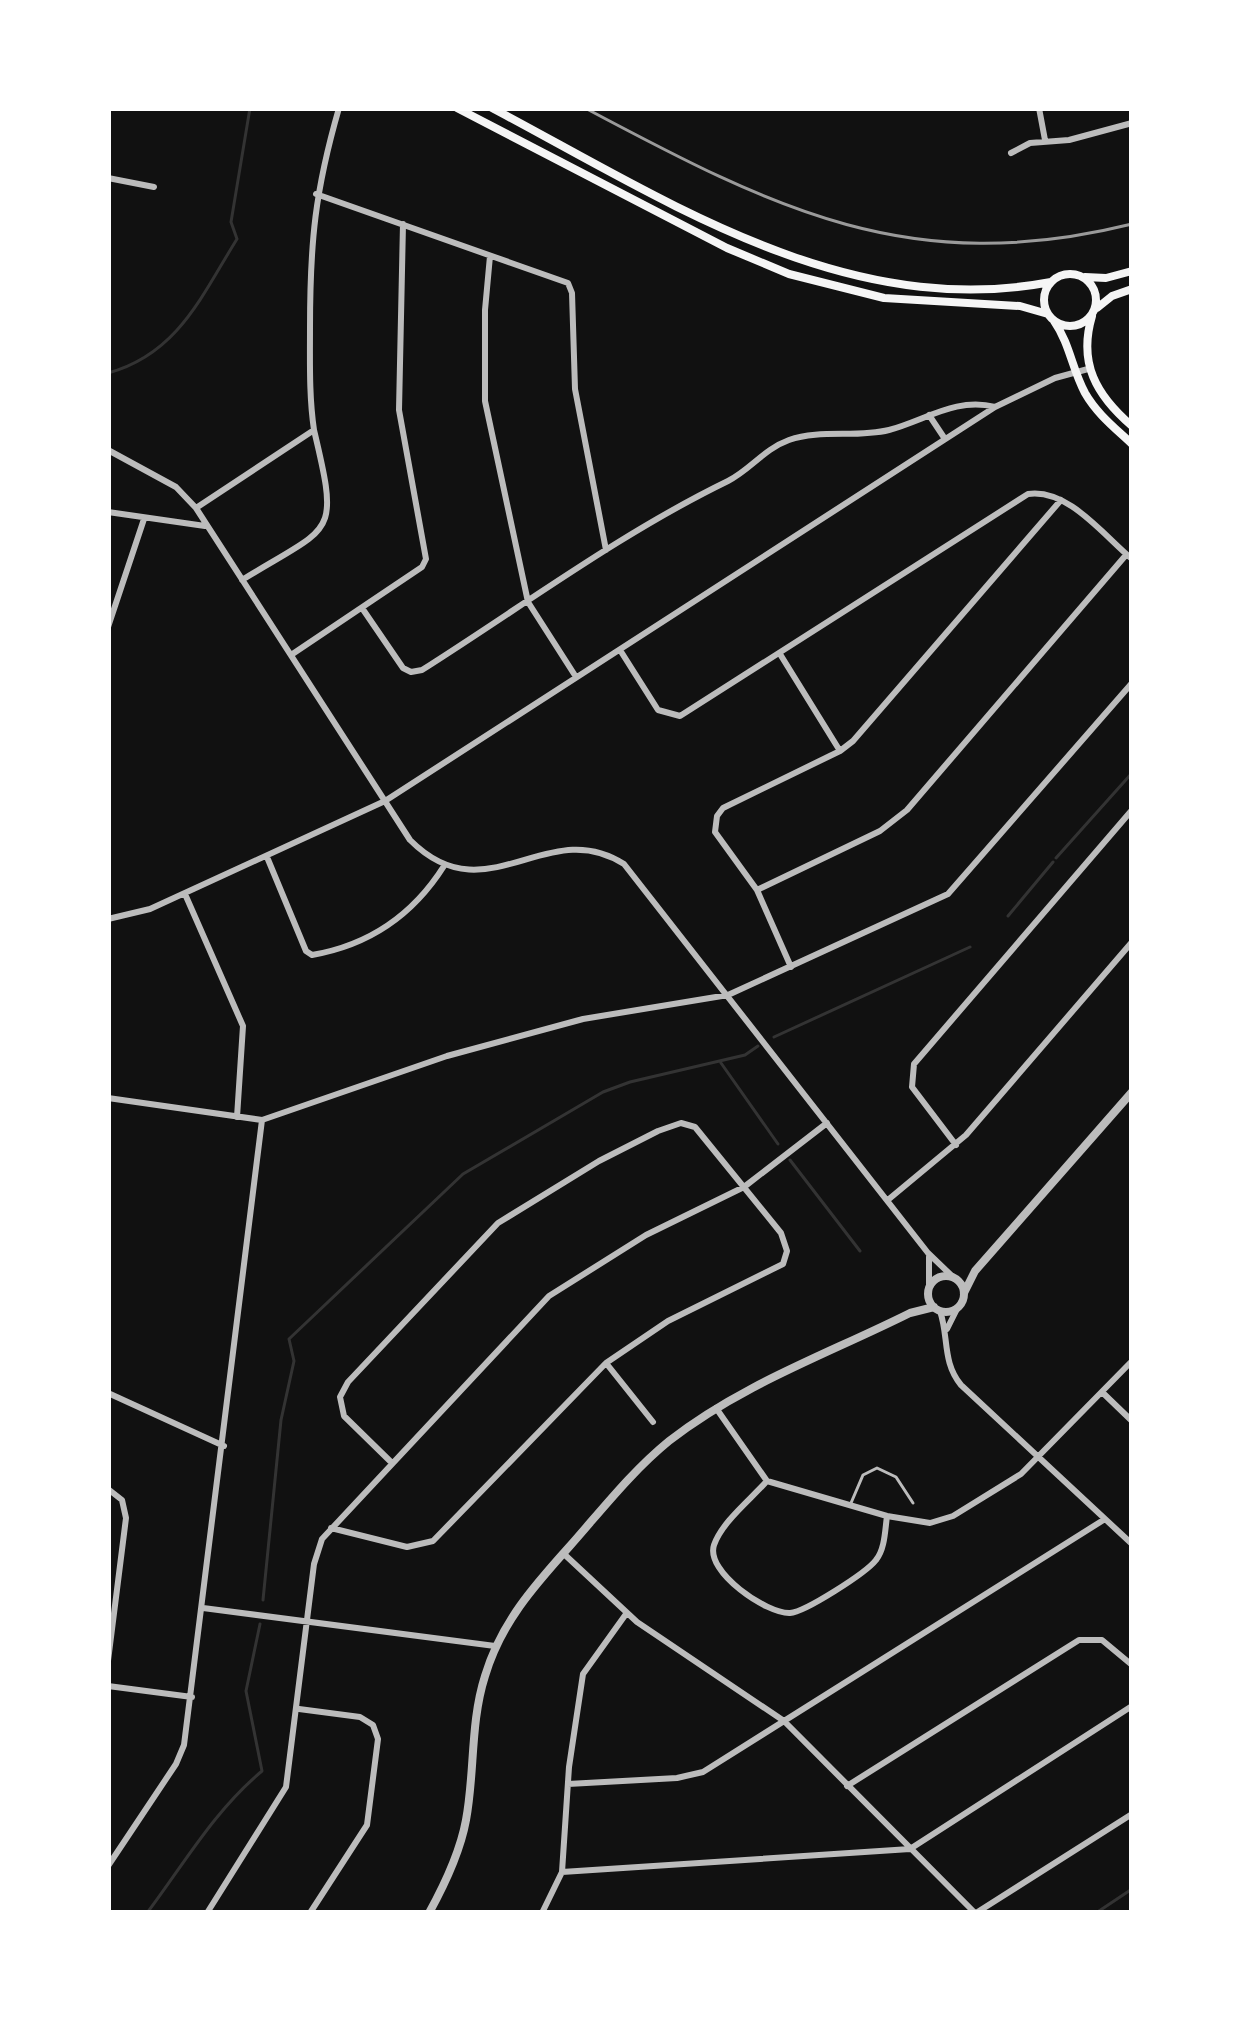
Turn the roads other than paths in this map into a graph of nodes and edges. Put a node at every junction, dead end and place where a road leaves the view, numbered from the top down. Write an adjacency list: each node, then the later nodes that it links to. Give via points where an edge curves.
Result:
1 (339, 108): 10 (street)
2 (457, 108): 18 (main road, via 789,274 884,298 1020,306)
3 (492, 108): 15 (main road, via 805,263 934,289)
4 (1039, 108): 6 (street)
5 (1132, 123): 6 (street)
6 (1045, 140): 7 (street)
7 (1010, 153)
8 (108, 178): 9 (street)
9 (154, 187)
10 (316, 194): 11 (street); 24 (street)
11 (404, 224): 12 (street); 38 (street, via 399,410 427,552 422,566)
12 (490, 254): 33 (street, via 571,287 575,389); 36 (street, via 485,401)
13 (1132, 271): 14 (main road)
14 (1084, 277): 15 (main road, via 1063,274); 17 (main road, via 1095,291)
15 (1051, 282): 18 (main road)
16 (1132, 289): 17 (main road)
17 (1094, 312): 18 (main road, via 1073,326); 19 (main road)
18 (1050, 316): 20 (main road)
19 (1088, 369): 20 (street); 23 (main road)
20 (1076, 372): 21 (street); 26 (main road, via 1096,409)
21 (995, 407): 22 (street); 25 (street)
22 (928, 415): 25 (street); 33 (street, via 876,432 795,438)
23 (1132, 426)
24 (314, 430): 29 (street); 35 (street, via 328,518)
25 (946, 439): 40 (street)
26 (1132, 444)
27 (108, 450): 29 (street, via 176,487)
28 (1061, 500): 34 (street); 41 (street, via 1019,498); 45 (street)
29 (196, 508): 32 (street)
30 (108, 512): 31 (street)
31 (144, 519): 32 (street); 37 (street)
32 (206, 526): 35 (street)
33 (606, 550): 36 (street)
34 (1129, 557): 50 (street, via 907,810)
35 (242, 580): 42 (street)
36 (528, 602): 38 (street, via 412,672); 43 (street)
37 (112, 603): 39 (street)
38 (362, 608): 42 (street)
39 (108, 627)
40 (620, 650): 41 (street, via 658,710 673,716); 43 (street)
41 (780, 654): 45 (street)
42 (291, 656): 46 (street)
43 (576, 677): 46 (street)
44 (1132, 683): 54 (street, via 949,894)
45 (841, 751): 50 (street, via 717,816 715,832)
46 (385, 801): 48 (street); 49 (street, via 410,840)
47 (1132, 810): 61 (street, via 914,1064 912,1088)
48 (267, 857): 49 (street, via 306,951 317,956 411,911); 51 (street)
49 (444, 866): 55 (street, via 477,871 561,850 614,858 634,872)
50 (757, 890): 54 (street)
51 (185, 894): 52 (street); 58 (street, via 243,1026)
52 (108, 919)
53 (1132, 942): 61 (street)
54 (790, 967): 55 (street)
55 (728, 995): 59 (street, via 583,1019); 60 (street)
56 (1132, 1092): 65 (street)
57 (108, 1098): 58 (street)
58 (237, 1117): 59 (street)
59 (262, 1120): 80 (street)
60 (827, 1123): 62 (street); 63 (street)
61 (956, 1145): 63 (street)
62 (744, 1187): 74 (street, via 787,1245 783,1264 668,1321); 82 (street, via 646,1234 549,1296); 82 (street, via 695,1127 682,1123 498,1222 342,1390 344,1416)
63 (889, 1199): 64 (street)
64 (928, 1253): 66 (street); 67 (street)
65 (975, 1271): 66 (street); 68 (street)
66 (954, 1277): 67 (street, via 939,1277); 68 (street)
67 (929, 1291): 70 (street); 71 (street)
68 (964, 1293): 69 (street)
69 (958, 1307): 70 (street); 72 (street)
70 (937, 1309): 71 (street); 72 (street)
71 (910, 1313): 77 (street)
72 (946, 1332): 81 (street, via 952,1374)
73 (1132, 1361): 76 (street)
74 (606, 1364): 79 (street); 89 (street, via 434,1541 407,1547)
75 (108, 1393): 80 (street)
76 (1103, 1393): 78 (street); 81 (street)
77 (716, 1408): 83 (street); 91 (street, via 648,1460)
78 (1132, 1421)
79 (653, 1422)
80 (224, 1446): 92 (street)
81 (1039, 1457): 87 (street, via 939,1521); 88 (street)
82 (391, 1462): 89 (street)
83 (767, 1481): 86 (street); 87 (street, via 712,1554 723,1575 779,1612 800,1610 871,1565)
84 (108, 1489): 96 (street, via 122,1500 125,1518)
85 (913, 1503): 86 (lane, via 896,1477 877,1468 857,1484)
86 (850, 1505): 87 (street)
87 (887, 1516)
88 (1105, 1519): 90 (street); 102 (street)
89 (331, 1528): 94 (street, via 316,1553)
90 (1132, 1544)
91 (563, 1553): 93 (street); 95 (street)
92 (203, 1608): 94 (street); 99 (street)
93 (626, 1614): 102 (street); 103 (street, via 583,1674)
94 (309, 1619): 95 (street); 101 (street)
95 (495, 1646): 111 (street, via 478,1701 462,1838)
96 (108, 1661)
97 (1132, 1665): 104 (street, via 1108,1642 1079,1640)
98 (108, 1686): 99 (street)
99 (192, 1697): 107 (street, via 181,1756)
100 (1132, 1706): 106 (street)
101 (298, 1709): 109 (street, via 283,1794); 110 (street, via 360,1718 378,1739 368,1825)
102 (784, 1721): 103 (street, via 695,1774); 104 (street)
103 (568, 1784): 108 (street)
104 (847, 1786): 106 (street)
105 (1132, 1814): 113 (street)
106 (910, 1849): 108 (street); 113 (street)
107 (108, 1866)
108 (562, 1872): 112 (street)
109 (207, 1913)
110 (310, 1913)
111 (429, 1913)
112 (542, 1913)
113 (976, 1913)

